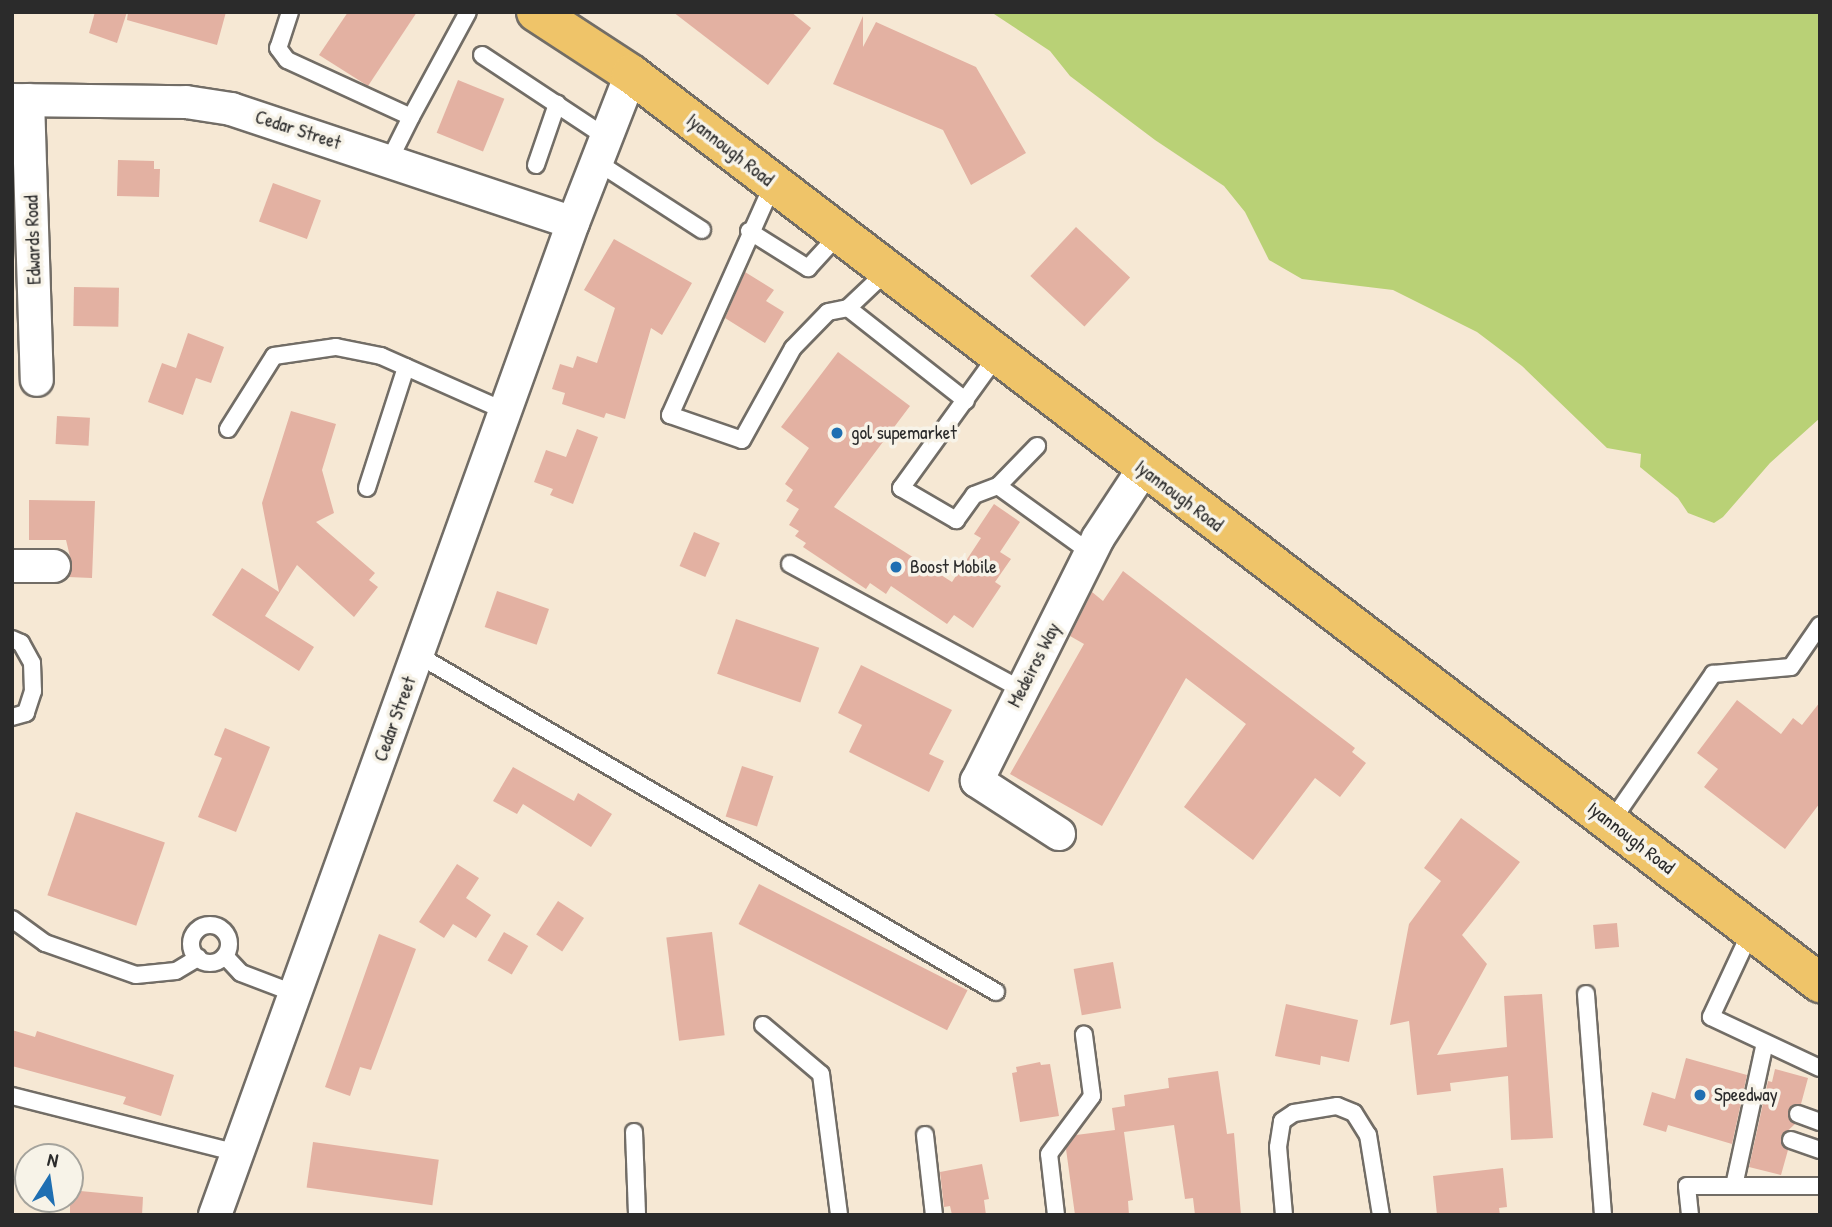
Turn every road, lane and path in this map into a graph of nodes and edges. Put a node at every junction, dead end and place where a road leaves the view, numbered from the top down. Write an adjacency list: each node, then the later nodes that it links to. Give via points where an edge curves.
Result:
1 (290, 12): 8 (lane, via 278,48 287,60)
2 (468, 12): 8 (lane)
3 (537, 12): 5 (main road, Iyannough Road)
4 (482, 55): 7 (lane)
5 (631, 74): 9 (street, Cedar Street); 12 (main road, Iyannough Road)
6 (20, 100): 10 (street, Cedar Street, via 186,102 231,109); 21 (street, Edwards Road)
7 (557, 104): 9 (lane); 11 (lane)
8 (411, 117): 10 (lane)
9 (601, 149): 13 (street, Cedar Street); 14 (lane)
10 (389, 161): 13 (street, Cedar Street)
11 (536, 165)
12 (773, 184): 15 (lane); 16 (main road, Iyannough Road)
13 (573, 223): 23 (street, Cedar Street)
14 (702, 230)
15 (749, 231): 16 (lane, via 808,268); 18 (lane, via 670,415 742,440 793,348 828,312)
16 (839, 234): 17 (main road, Iyannough Road)
17 (887, 271): 18 (lane); 19 (main road, Iyannough Road)
18 (848, 308): 22 (lane)
19 (996, 357): 22 (lane); 26 (main road, Iyannough Road)
20 (406, 367): 23 (lane); 24 (lane, via 336,346 274,356); 28 (lane)
21 (37, 380)
22 (966, 401): 27 (lane, via 901,488 956,520 974,495)
23 (505, 411): 35 (street, Cedar Street)
24 (229, 429)
25 (1037, 446): 27 (lane)
26 (1144, 468): 29 (street, Medeiros Way); 38 (main road, Iyannough Road)
27 (998, 486): 29 (lane)
28 (367, 488)
29 (1091, 553): 36 (street, Medeiros Way)
30 (790, 564): 36 (lane)
31 (12, 566): 32 (street)
32 (54, 566)
33 (1820, 625): 38 (lane, via 1791,667 1713,674)
34 (12, 639): 37 (lane, via 21,643 32,663 33,691 26,713)
35 (418, 655): 45 (lane); 46 (street, Cedar Street)
36 (1020, 689): 39 (street, Medeiros Way, via 977,781)
37 (12, 717)
38 (1611, 822): 41 (main road, Iyannough Road)
39 (1059, 834)
40 (12, 919): 43 (lane, via 44,943 136,975 176,971)
41 (1752, 929): 44 (main road, Iyannough Road); 50 (lane, via 1711,1017)
42 (225, 956): 43 (lane, via 214,962); 43 (lane, via 226,934 209,925 194,934 192,947); 46 (lane, via 241,973)
43 (198, 958)
44 (1820, 982)
45 (996, 992)
46 (296, 994): 59 (street, Cedar Street)
47 (1586, 994): 69 (lane)
48 (763, 1025): 64 (lane, via 821,1073)
49 (1084, 1035): 66 (lane, via 1092,1097 1049,1154)
50 (1765, 1043): 51 (lane); 60 (lane, via 1753,1128)
51 (1820, 1068)
52 (12, 1096): 59 (lane)
53 (1798, 1114): 54 (lane)
54 (1820, 1122)
55 (634, 1132): 63 (lane)
56 (925, 1135): 65 (lane)
57 (1791, 1140): 58 (lane)
58 (1820, 1150)
59 (238, 1153): 62 (street, Cedar Street)
60 (1734, 1186): 61 (lane); 70 (lane, via 1687,1186)
61 (1820, 1186)
62 (215, 1215)
63 (637, 1215)
64 (839, 1215)
65 (934, 1215)
66 (1056, 1215)
67 (1284, 1215): 68 (lane, via 1278,1147 1282,1121 1294,1113 1337,1106 1354,1113 1368,1135)
68 (1381, 1215)
69 (1602, 1215)
70 (1690, 1215)

